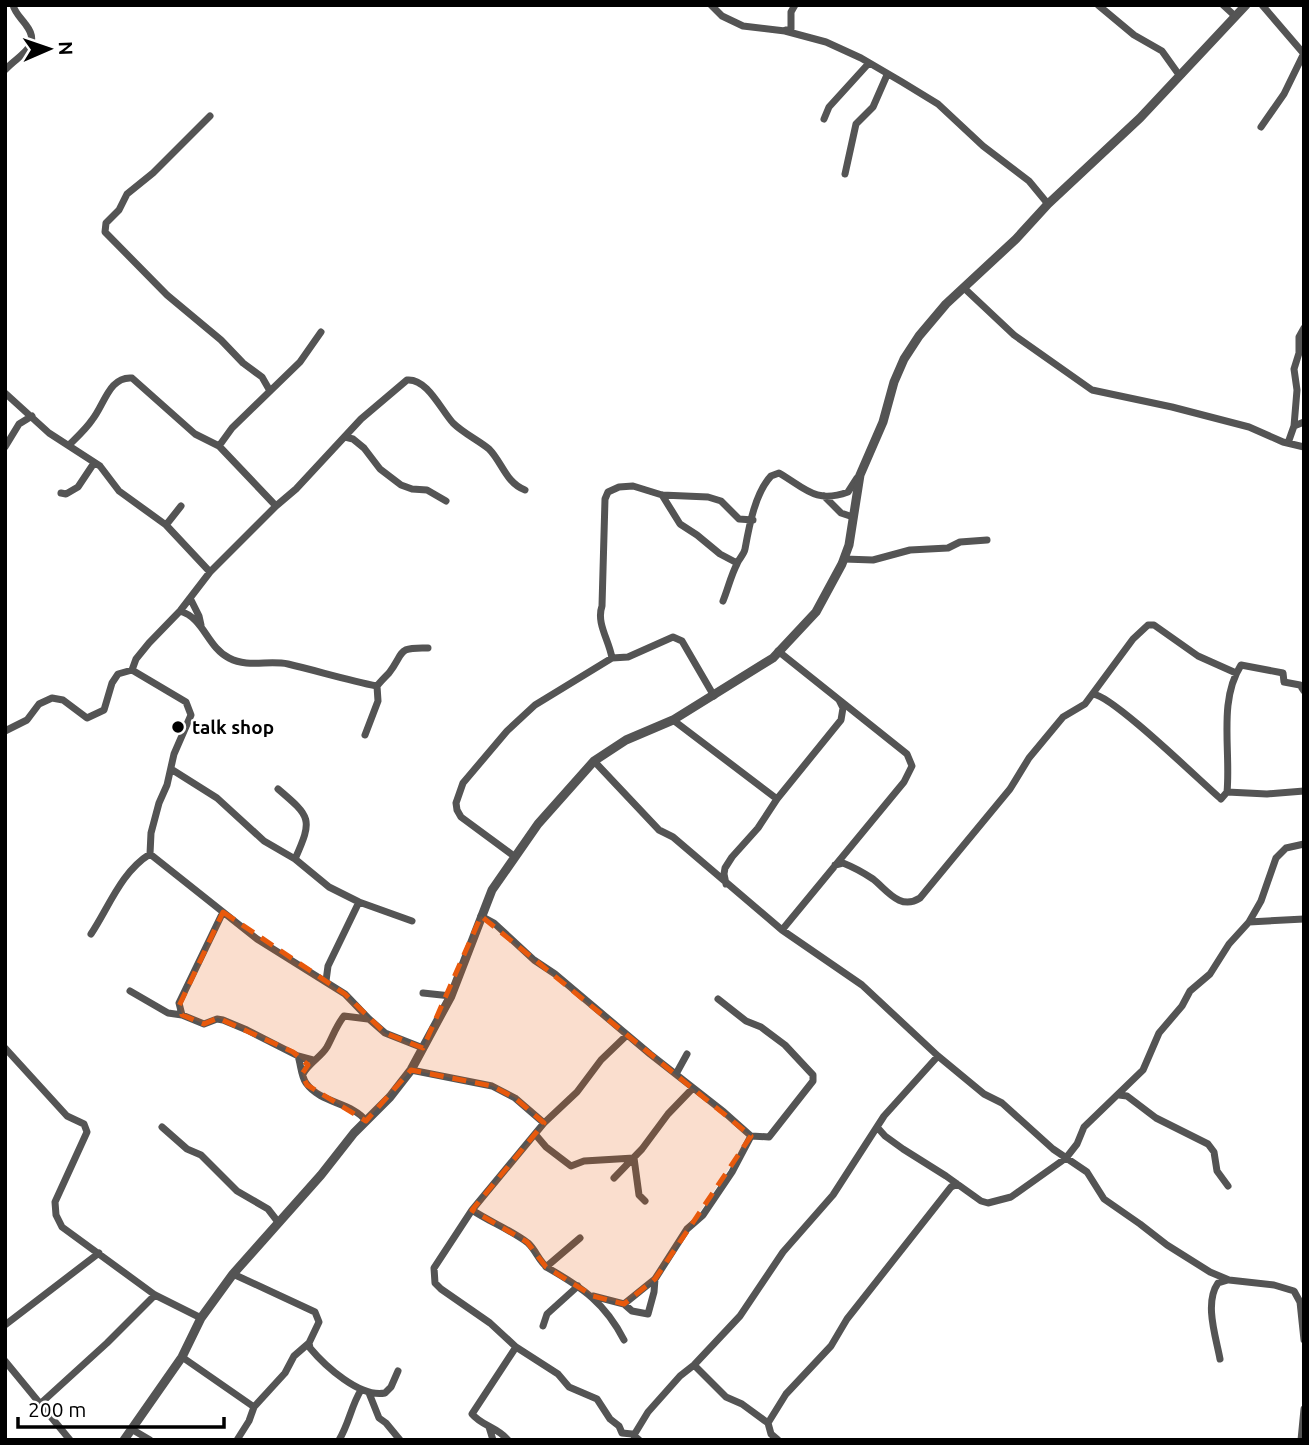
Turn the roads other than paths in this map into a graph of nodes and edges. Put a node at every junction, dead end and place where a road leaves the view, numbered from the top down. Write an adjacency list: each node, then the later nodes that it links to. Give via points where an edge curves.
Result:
1 (13, 5): 12 (street, via 32,39)
2 (711, 5): 9 (street, via 743,26)
3 (795, 5): 9 (street, via 791,29)
4 (1098, 5): 13 (street, via 1162,51)
5 (1223, 5): 8 (street)
6 (1246, 5): 8 (street)
7 (1262, 5): 10 (street)
8 (1235, 16): 13 (street)
9 (785, 31): 11 (street, via 826,42)
10 (1304, 54): 17 (street)
11 (869, 63): 14 (street); 16 (street, via 829,107)
12 (5, 70)
13 (1182, 74): 19 (street)
14 (887, 75): 18 (street, via 873,107 856,124); 19 (street, via 937,104 1029,181)
15 (210, 116): 23 (street, via 127,194 106,223 105,232 167,295 262,377)
16 (824, 119)
17 (1261, 127)
18 (845, 174)
19 (1048, 204): 20 (street)
20 (964, 288): 29 (street, via 1014,335 1092,390 1249,427); 35 (street, via 932,320 904,359)
21 (1304, 328): 27 (street, via 1294,369)
22 (321, 332): 23 (street)
23 (270, 391): 31 (street)
24 (5, 393): 25 (street)
25 (32, 416): 30 (street); 32 (street, via 19,424)
26 (1304, 422): 27 (street)
27 (1294, 426): 29 (street)
28 (345, 436): 37 (street, via 398,385 412,379 424,386 455,425 490,450 513,483); 42 (street, via 401,485 427,490); 44 (street)
29 (1288, 443): 33 (street)
30 (69, 445): 31 (street, via 93,420 110,390 128,377 195,434); 34 (street)
31 (219, 446): 44 (street)
32 (5, 447)
33 (1304, 447)
34 (94, 463): 38 (street, via 78,487); 47 (street, via 119,491)
35 (864, 465): 40 (street, via 852,490); 45 (street)
36 (601, 486): 41 (street)
37 (525, 490)
38 (61, 493)
39 (662, 495): 41 (street, via 623,486 611,489); 46 (street, via 716,499 739,519); 50 (street, via 680,524)
40 (824, 496): 45 (street, via 841,513); 46 (street, via 775,473 760,492)
41 (605, 499): 58 (street, via 598,617)
42 (446, 501)
43 (181, 506): 47 (street)
44 (276, 506): 51 (street)
45 (853, 517): 49 (street)
46 (753, 520): 50 (street)
47 (166, 525): 51 (street)
48 (987, 540): 49 (street, via 910,550 873,561)
49 (844, 559): 57 (street, via 816,612)
50 (737, 562): 53 (street)
51 (210, 572): 52 (street)
52 (190, 598): 54 (street); 55 (street)
53 (723, 601)
54 (180, 611): 55 (street); 59 (street, via 149,643)
55 (201, 626): 61 (street, via 211,643 233,660 285,664)
56 (428, 648): 61 (street, via 403,651)
57 (778, 651): 64 (street); 65 (street)
58 (612, 658): 64 (street, via 628,657 678,638); 81 (street, via 535,705 463,783 457,810 461,817)
59 (132, 670): 69 (street, via 118,674 104,710 98,714 88,718 63,700 52,698 39,704 27,720); 72 (street, via 186,702 191,710)
60 (1236, 673): 62 (street, via 1241,665 1281,673 1284,682 1300,685); 63 (street, via 1198,656 1150,625 1133,639); 77 (street, via 1228,713)
61 (377, 686): 70 (street, via 377,701)
62 (1304, 691)
63 (1093, 694): 77 (street, via 1102,695 1221,799); 83 (street, via 1063,717 920,898 898,901 856,869)
64 (715, 696): 68 (street)
65 (839, 699): 66 (street); 67 (street)
66 (857, 713): 67 (street); 83 (street, via 907,754 911,769)
67 (842, 717): 78 (street)
68 (673, 720): 71 (street, via 626,740); 78 (street)
69 (5, 731)
70 (365, 735)
71 (594, 761): 73 (street); 74 (street)
72 (171, 769): 80 (street, via 153,824); 82 (street, via 217,799 264,841)
73 (585, 772): 74 (street); 81 (street)
74 (605, 774): 84 (street, via 659,830)
75 (278, 789): 82 (street, via 296,803 308,825)
76 (1304, 791): 77 (street)
77 (1227, 792)
78 (777, 799): 84 (street, via 725,868)
79 (1304, 844): 92 (street, via 1286,848 1276,858)
80 (150, 854): 86 (street); 94 (street, via 120,885)
81 (514, 856): 87 (street)
82 (295, 859): 85 (street, via 329,887)
83 (835, 865): 88 (street)
84 (727, 885): 89 (street)
85 (359, 902): 91 (street); 95 (street, via 328,966)
86 (223, 912): 95 (street); 100 (street, via 180,1003)
87 (481, 916): 98 (street); 102 (street)
88 (792, 918): 89 (street); 93 (street)
89 (770, 919): 93 (street)
90 (1304, 919): 92 (street)
91 (412, 921)
92 (1249, 922): 113 (street, via 1210,974 1190,991 1159,1033 1143,1070)
93 (782, 930): 107 (street, via 862,985)
94 (91, 934)
95 (326, 981): 101 (street, via 351,998)
96 (130, 991): 100 (street, via 168,1013)
97 (423, 993): 98 (street)
98 (451, 996): 104 (street)
99 (718, 999): 119 (street, via 789,1047 814,1078 773,1135)
100 (182, 1015): 106 (street, via 204,1024 223,1020)
101 (369, 1019): 104 (street, via 385,1033); 108 (street, via 344,1016 326,1049)
102 (627, 1035): 111 (street); 115 (street)
103 (5, 1048): 129 (street, via 87,1132 55,1202 56,1215 62,1227)
104 (424, 1048): 109 (street)
105 (687, 1054): 111 (street)
106 (298, 1056): 108 (street); 110 (street)
107 (938, 1056): 117 (street); 121 (street)
108 (313, 1060): 110 (street)
109 (411, 1070): 114 (street); 115 (street, via 499,1088)
110 (302, 1074): 114 (street, via 321,1097 361,1114)
111 (676, 1074): 112 (street)
112 (693, 1088): 119 (street); 120 (street)
113 (1119, 1095): 121 (street, via 1084,1127); 124 (street, via 1208,1144)
114 (366, 1122): 127 (street)
115 (544, 1123): 118 (street)
116 (162, 1127): 127 (street, via 201,1155 237,1191 268,1209)
117 (877, 1127): 123 (street); 148 (street, via 833,1195 783,1252 740,1316)
118 (536, 1133): 120 (street, via 570,1166); 126 (street)
119 (751, 1136): 132 (street, via 732,1172 703,1215 687,1228)
120 (634, 1158): 122 (street); 125 (street, via 639,1195)
121 (1066, 1158): 123 (street, via 1000,1201 981,1201); 133 (street, via 1087,1172 1104,1199 1167,1245)
122 (614, 1178)
123 (957, 1184): 155 (street, via 889,1263 831,1346 786,1394)
124 (1228, 1186)
125 (645, 1201)
126 (472, 1210): 130 (street, via 527,1242); 144 (street, via 438,1260 435,1283)
127 (278, 1222): 131 (street)
128 (580, 1238): 130 (street)
129 (99, 1253): 135 (street); 139 (street)
130 (546, 1267): 134 (street)
131 (233, 1274): 138 (street); 143 (street, via 315,1312 319,1322)
132 (655, 1279): 137 (street); 137 (street, via 648,1314)
133 (1229, 1280): 142 (street, via 1294,1291 1302,1310); 146 (street, via 1218,1283 1212,1295)
134 (578, 1286): 136 (street); 140 (street, via 547,1314)
135 (155, 1295): 138 (street); 152 (street)
136 (593, 1297): 137 (street); 141 (street, via 615,1321)
137 (624, 1304)
138 (201, 1318): 145 (street)
139 (5, 1325)
140 (543, 1326)
141 (624, 1340)
142 (1304, 1340)
143 (309, 1343): 150 (street); 153 (street)
144 (516, 1348): 156 (street, via 472,1414); 158 (street, via 558,1374 569,1387 597,1399 622,1433)
145 (182, 1357): 153 (street); 157 (street)
146 (1220, 1359)
147 (5, 1361): 152 (street)
148 (694, 1365): 155 (street, via 726,1397); 158 (street, via 648,1412)
149 (398, 1371): 151 (street, via 388,1391)
150 (361, 1390): 151 (street); 163 (street)
151 (369, 1393): 164 (street, via 379,1418)
152 (40, 1404): 159 (street)
153 (254, 1407): 162 (street)
154 (1304, 1409): 168 (street)
155 (768, 1423): 167 (street)
156 (489, 1427): 165 (street); 166 (street)
157 (133, 1430): 160 (street); 161 (street)
158 (637, 1438)
159 (70, 1440)
160 (124, 1440)
161 (150, 1440)
162 (237, 1440)
163 (339, 1440)
164 (400, 1440)
165 (494, 1440)
166 (508, 1440)
167 (778, 1440)
168 (1301, 1440)

